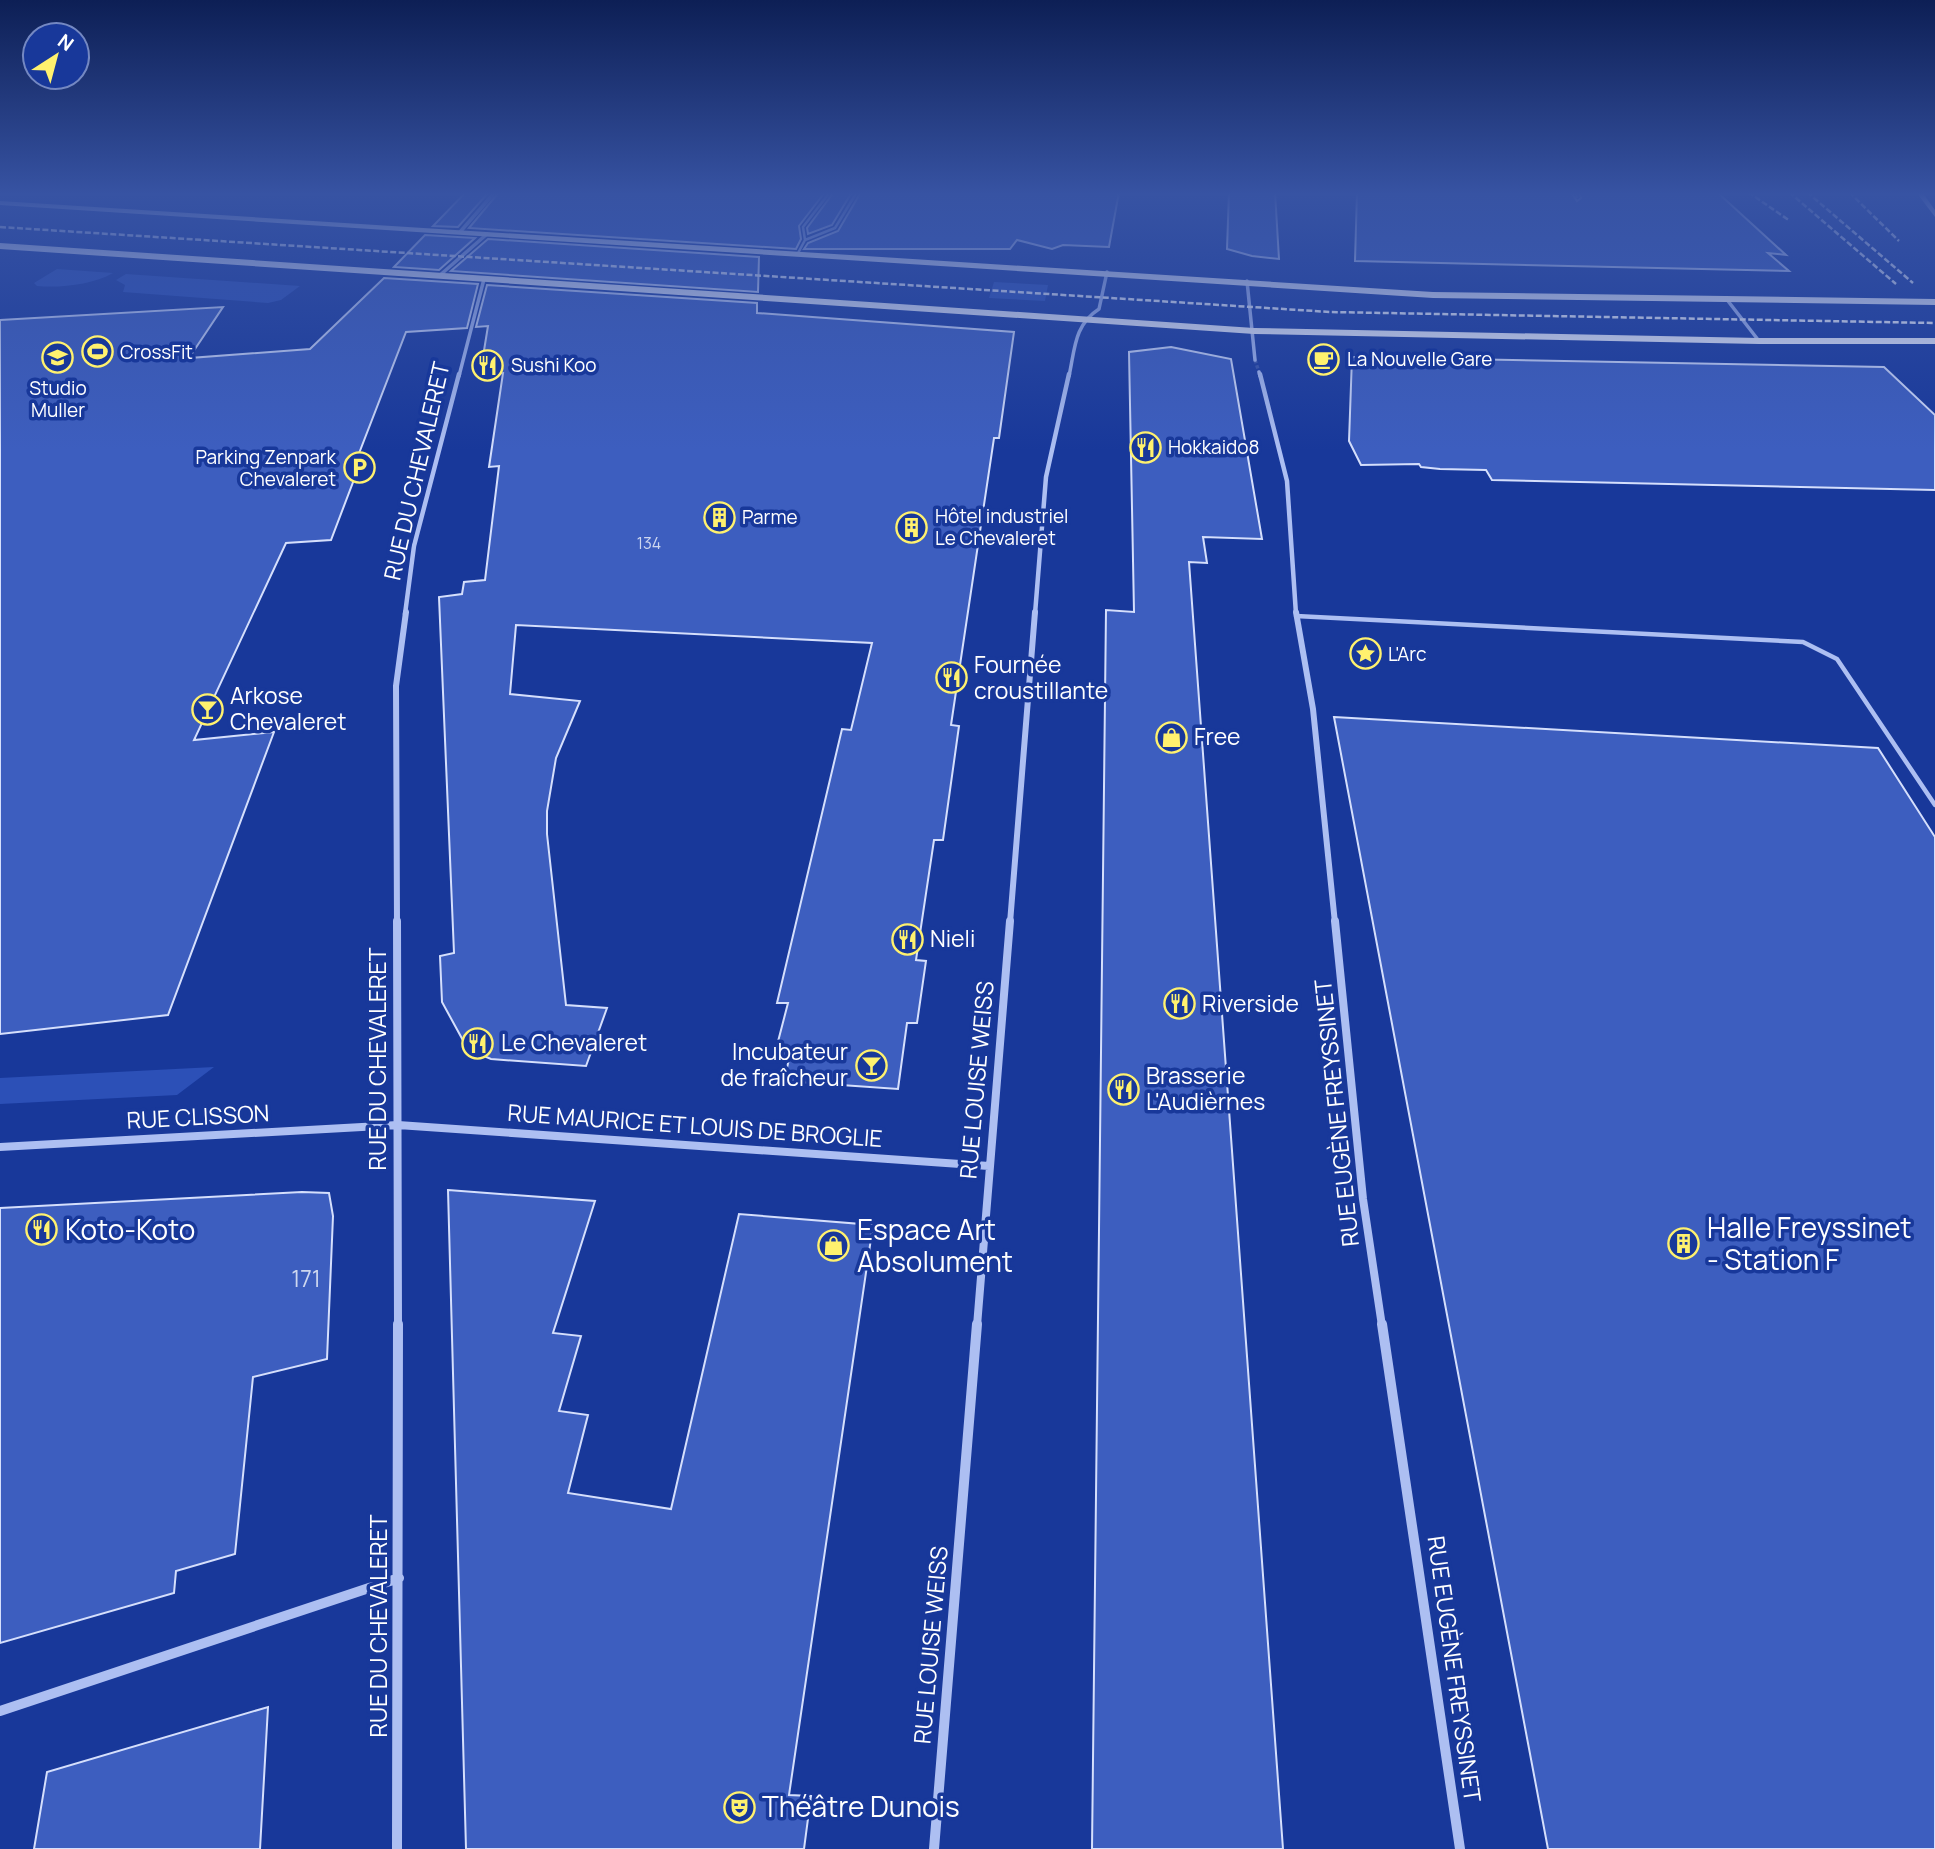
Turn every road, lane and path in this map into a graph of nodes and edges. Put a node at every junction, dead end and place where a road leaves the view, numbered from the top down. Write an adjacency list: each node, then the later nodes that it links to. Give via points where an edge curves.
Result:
1 (473, 278): 4 (main road)
2 (1106, 278): 8 (street, RUE LOUISE WEISS, via 1099,309)
3 (1205, 278): 5 (main road)
4 (484, 279): 8 (main road); 16 (street, RUE DU CHEVALERET, via 414,546 396,686)
5 (1247, 281): 6 (main road, via 1433,295); 9 (street)
6 (1728, 301): 7 (main road); 10 (street)
7 (1935, 302)
8 (1085, 318): 9 (main road); 18 (street, RUE LOUISE WEISS, via 1046,477)
9 (1254, 331): 10 (main road); 12 (street)
10 (1759, 341): 11 (main road)
11 (1935, 341)
12 (1255, 360)
13 (1259, 372): 14 (street, RUE EUGÈNE FREYSSINET, via 1287,481)
14 (1297, 616): 15 (lane, via 1803,642 1837,659); 23 (street, RUE EUGÈNE FREYSSINET, via 1314,723 1363,1199)
15 (1935, 805)
16 (398, 1125): 17 (street, RUE CLISSON); 18 (street, RUE MAURICE ET LOUIS DE BROGLIE); 19 (street, RUE DU CHEVALERET)
17 (0, 1147)
18 (989, 1166): 22 (street, RUE LOUISE WEISS)
19 (399, 1578): 20 (street); 21 (street, RUE DU CHEVALERET)
20 (0, 1711)
21 (397, 1849)
22 (933, 1849)
23 (1460, 1849)

